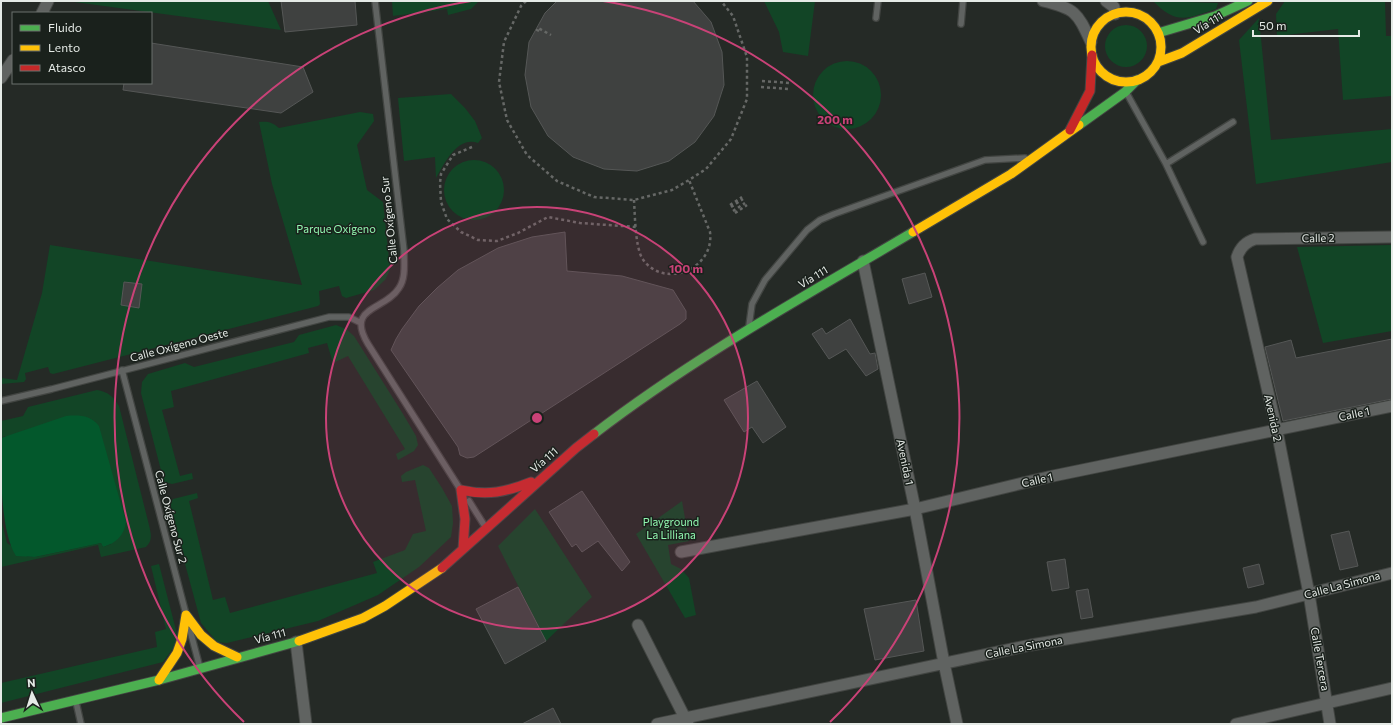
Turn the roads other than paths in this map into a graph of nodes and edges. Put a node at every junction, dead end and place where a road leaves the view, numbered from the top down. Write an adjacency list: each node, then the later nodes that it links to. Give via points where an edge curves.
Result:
1 (48, 1): 9 (street)
2 (375, 1): 29 (lane, Calle Oxígeno Sur, via 404,266 403,278 395,294 367,312)
3 (878, 1): 11 (lane)
4 (963, 1): 12 (lane)
5 (1043, 1): 14 (street, via 1073,12 1082,21)
6 (1106, 1): 10 (street, via 1114,7)
7 (1248, 1): 13 (main road, Vía 111, via 1209,19)
8 (1268, 1): 17 (main road, Vía 111, via 1182,53)
9 (42, 12)
10 (1115, 14): 13 (main road, via 1125,12 1145,18); 14 (main road, via 1102,22 1093,34)
11 (876, 18)
12 (961, 24)
13 (1158, 33): 17 (main road)
14 (1091, 42): 15 (main road)
15 (1092, 55): 19 (main road, via 1096,66 1114,80); 22 (main road, Vía 111, via 1090,91)
16 (12, 62): 18 (street)
17 (1158, 62): 19 (main road, via 1147,75)
18 (1, 78)
19 (1137, 80): 20 (main road, Vía 111)
20 (1125, 92): 22 (main road, Vía 111); 24 (lane)
21 (1233, 122): 24 (lane)
22 (1068, 134): 23 (main road, Vía 111)
23 (1036, 157): 28 (main road, Vía 111, via 979,194); 30 (lane, via 985,160 820,220 807,230 765,280 752,304)
24 (1166, 164): 26 (lane)
25 (1392, 237): 27 (street, Calle 2, via 1255,239)
26 (1204, 242)
27 (1244, 244): 34 (street, Avenida 2, via 1239,252 1238,262)
28 (863, 261): 30 (main road, Vía 111); 37 (street, Avenida 1)
29 (361, 323): 31 (lane, Calle Oxígeno Oeste, via 349,317 329,317); 36 (lane, via 365,338)
30 (748, 330): 35 (main road, Vía 111, via 615,418)
31 (122, 370): 32 (lane, Calle Oxígeno Oeste); 43 (lane, Calle Oxígeno Sur 2)
32 (1, 401)
33 (1392, 406): 34 (street, Calle 1)
34 (1276, 431): 37 (street, Calle 1, via 1048,477); 42 (street, Avenida 2)
35 (541, 478): 36 (main road, via 510,491 494,494); 38 (main road, Vía 111)
36 (461, 490): 38 (lane); 39 (main road, via 466,515)
37 (915, 509): 40 (street, Calle 1); 47 (street, Avenida 1)
38 (486, 528): 39 (main road, Vía 111)
39 (463, 549): 45 (main road, Vía 111, via 442,568 385,606 363,618)
40 (681, 552)
41 (1392, 572): 42 (street, Calle La Simona)
42 (1309, 594): 47 (street, Calle La Simona, via 1256,608 1031,645); 52 (street, Calle Tercera)
43 (186, 615): 46 (main road, via 201,635 214,646); 48 (lane, Calle Oxígeno Sur 2); 49 (main road, via 177,653)
44 (638, 625): 54 (street)
45 (296, 642): 46 (main road, Vía 111); 57 (street)
46 (238, 657): 48 (main road, Vía 111)
47 (944, 663): 54 (street, Calle La Simona); 58 (street, Avenida 1)
48 (200, 668): 49 (main road, Vía 111)
49 (158, 680): 51 (main road, Vía 111)
50 (1392, 688): 52 (street)
51 (75, 700): 53 (main road, Vía 111); 56 (lane)
52 (1328, 702): 59 (street); 60 (street, Calle Tercera)
53 (1, 718)
54 (687, 721): 55 (street, Calle La Simona)
55 (664, 723)
56 (81, 724)
57 (306, 724)
58 (957, 724)
59 (1236, 724)
60 (1330, 724)

